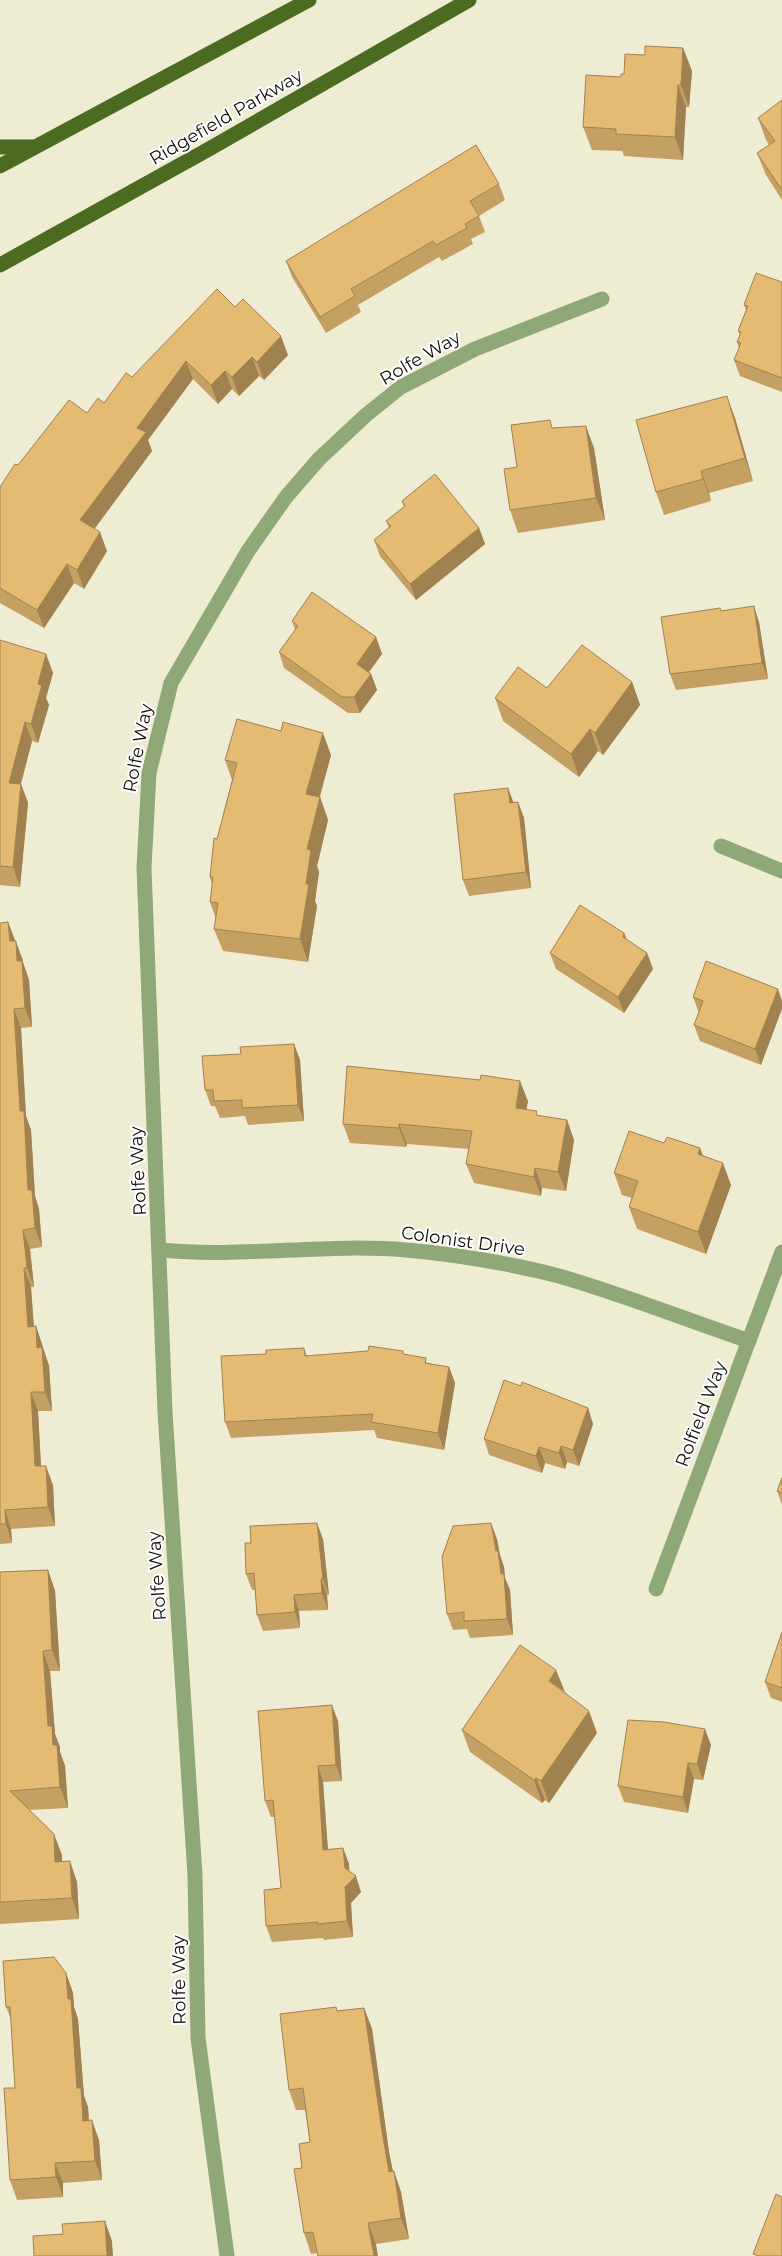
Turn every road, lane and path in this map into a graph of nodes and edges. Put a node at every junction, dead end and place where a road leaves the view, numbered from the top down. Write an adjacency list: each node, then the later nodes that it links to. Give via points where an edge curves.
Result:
1 (309, 0): 3 (main road)
2 (469, 0): 6 (main road, Ridgefield Parkway)
3 (34, 147): 4 (main road); 5 (main road)
4 (0, 148)
5 (0, 166)
6 (0, 265)
7 (602, 299): 10 (street, Rolfe Way, via 475,348 401,387 366,415 319,458 286,497 248,551 171,683 149,773 144,868)
8 (720, 846): 9 (street)
9 (782, 871)
10 (161, 1250): 12 (street, Colonist Drive, via 406,1250 506,1265 559,1276); 14 (street, Rolfe Way, via 165,1412 195,1875 198,2038)
11 (782, 1252): 12 (street, Rolfield Way)
12 (748, 1342): 13 (street, Rolfield Way)
13 (656, 1589)
14 (226, 2256)

